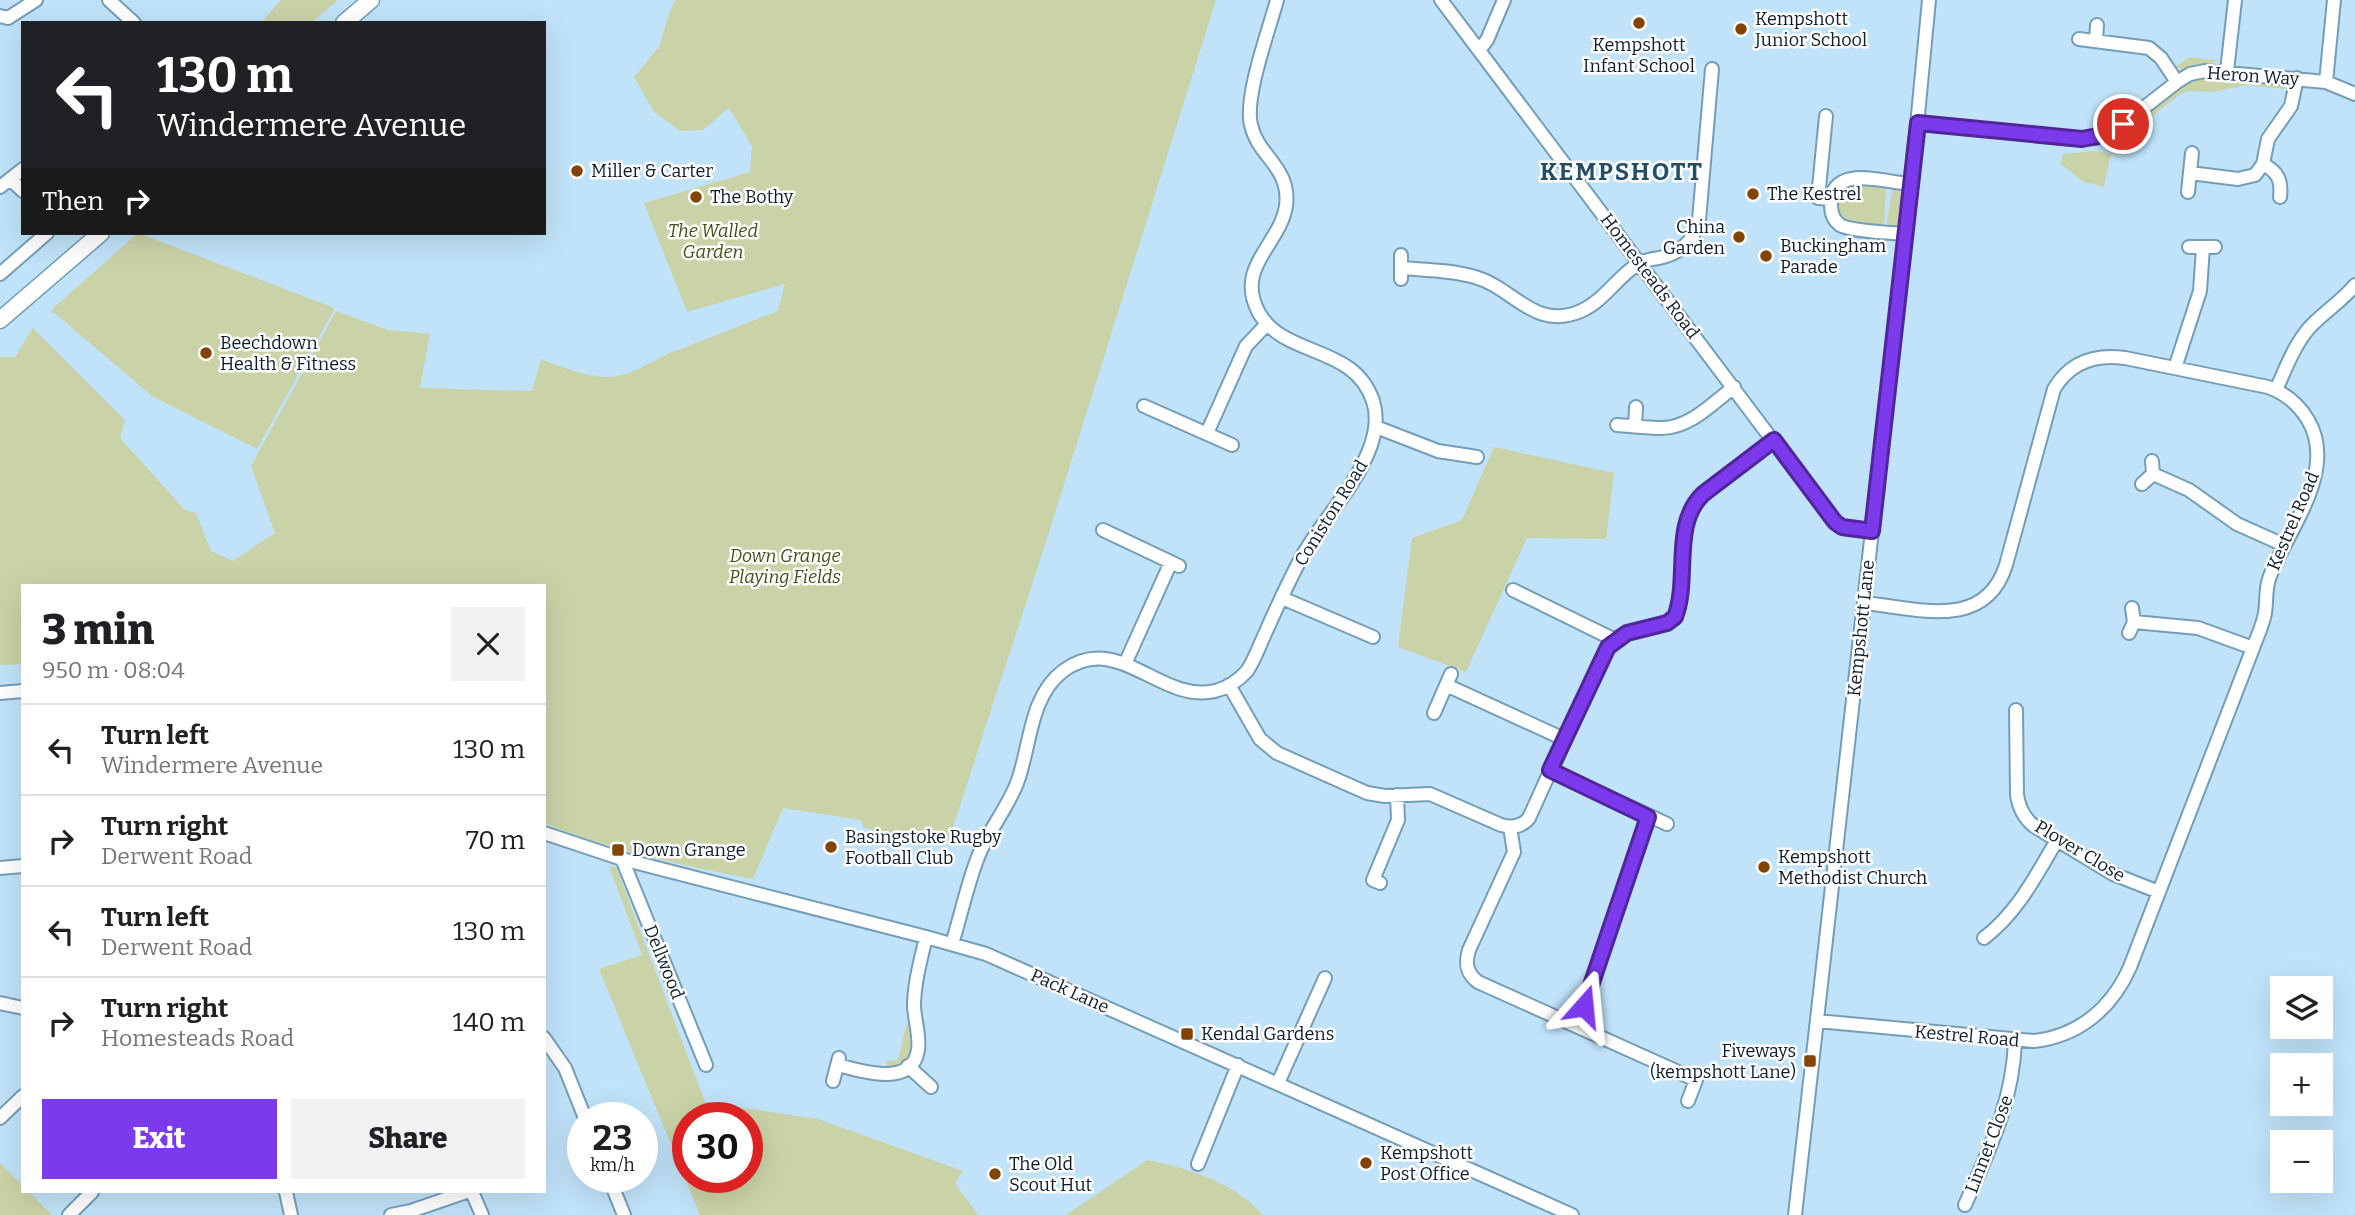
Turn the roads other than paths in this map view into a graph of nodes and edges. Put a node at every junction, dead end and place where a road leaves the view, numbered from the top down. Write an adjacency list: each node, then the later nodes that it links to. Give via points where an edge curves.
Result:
1 (36, 0): 10 (street, via 8,18)
2 (109, 0): 11 (street)
3 (371, 0): 12 (main road)
4 (1277, 0): 44 (street, via 1249,108 1254,135 1281,173 1286,195 1281,221 1253,274 1255,301)
5 (1441, 0): 16 (street, Homesteads Road)
6 (1504, 0): 16 (street)
7 (1929, 0): 24 (street, Kempshott Lane)
8 (2235, 0): 18 (street)
9 (2334, 0): 21 (street)
10 (0, 16)
11 (132, 21)
12 (346, 21)
13 (2098, 25): 15 (street)
14 (2079, 39): 15 (street)
15 (2096, 41): 20 (street, via 2149,48)
16 (1479, 50): 39 (street, Homesteads Road)
17 (1712, 69): 39 (street, via 1699,220 1685,246)
18 (2227, 71): 19 (street, Heron Way); 20 (street, Heron Way, via 2198,72)
19 (2297, 78): 21 (street, Heron Way); 26 (street, via 2291,106 2268,139)
20 (2177, 82): 24 (street, Heron Way, via 2115,130 2090,139)
21 (2326, 82): 22 (street, Heron Way)
22 (2355, 94)
23 (1826, 116): 34 (street, via 1818,198)
24 (1918, 123): 35 (street, Kempshott Lane)
25 (2192, 153): 28 (street)
26 (2263, 164): 28 (street, via 2245,179); 33 (street, via 2279,177)
27 (21, 171): 30 (street)
28 (2190, 173): 32 (street)
29 (1902, 182): 34 (street, via 1850,178 1838,184)
30 (5, 183): 31 (street)
31 (21, 190)
32 (2188, 192)
33 (2280, 197)
34 (1831, 199): 35 (street, via 1832,216 1844,227)
35 (1905, 234): 59 (street, Kempshott Lane)
36 (45, 235): 41 (street)
37 (100, 235): 43 (main road)
38 (2189, 247): 45 (street, via 2209,247)
39 (1639, 263): 40 (street, via 1587,309 1553,317 1535,312 1474,276); 46 (street, Homesteads Road)
40 (1401, 267)
41 (0, 274)
42 (2355, 285): 47 (street, via 2300,339)
43 (0, 320)
44 (1267, 324): 52 (street, via 1358,374 1372,398); 53 (street, via 1246,346)
45 (2175, 369): 47 (street, Kestrel Road); 63 (street, Kestrel Road, via 2096,358 2079,363 2058,382 2003,575 1982,600 1952,612)
46 (1734, 387): 51 (street, via 1685,423 1663,428); 54 (street, Homesteads Road)
47 (2276, 390): 60 (street, Kestrel Road, via 2305,416 2314,431 2318,453 2315,478)
48 (1153, 406): 53 (street)
49 (1636, 407): 51 (street)
50 (1617, 425): 51 (street)
51 (1635, 426)
52 (1376, 428): 56 (street, via 1438,451); 62 (street, Coniston Road, via 1362,464 1300,559)
53 (1207, 433): 55 (street)
54 (1774, 440): 59 (street, Homesteads Road, via 1835,522); 66 (street, via 1692,506 1673,619 1632,630)
55 (1232, 445)
56 (1471, 452)
57 (2143, 484): 60 (street, via 2153,467 2237,524)
58 (1103, 530): 68 (street, via 1175,564)
59 (1872, 531): 63 (street, Kempshott Lane)
60 (2284, 545): 67 (street, Kestrel Road, via 2267,584 2265,612)
61 (1512, 591): 66 (street)
62 (1282, 598): 65 (street); 69 (street, Coniston Road, via 1250,667)
63 (1864, 603): 93 (street, Kempshott Lane)
64 (2132, 608): 67 (street, via 2132,627 2199,628)
65 (1373, 638)
66 (1615, 640): 74 (street)
67 (2253, 648): 86 (street, Kestrel Road)
68 (1125, 664): 69 (street, via 1188,691 1209,692); 89 (street, via 1085,660 1049,684 1033,720 1016,786 979,855)
69 (1229, 685): 76 (street, via 1269,748 1367,793)
70 (21, 691): 71 (street)
71 (0, 693)
72 (2015, 707): 81 (street, Plover Close, via 2019,807 2029,822)
73 (1434, 713): 74 (street, via 1448,679)
74 (1564, 739): 75 (street)
75 (1550, 770): 77 (street); 79 (street, via 1529,818)
76 (1397, 795): 79 (street, via 1430,794); 85 (street, via 1398,820 1373,880)
77 (1648, 817): 78 (street); 94 (street)
78 (1667, 824)
79 (1510, 827): 94 (street, via 1514,852 1469,950 1467,969 1478,982)
80 (546, 834): 82 (street, Pack Lane)
81 (2057, 840): 86 (street, Plover Close, via 2113,874); 88 (street, via 2030,887)
82 (622, 859): 87 (street, Pack Lane); 97 (street, Dellwood)
83 (21, 866): 84 (street)
84 (0, 868)
85 (1380, 883)
86 (2159, 892): 96 (street, Kestrel Road, via 2126,976 2104,1008 2063,1035)
87 (926, 937): 89 (street, Pack Lane); 99 (street, via 915,999 918,1050)
88 (1992, 937)
89 (952, 943): 98 (street, Pack Lane)
90 (1325, 978): 101 (street)
91 (0, 1003): 92 (street)
92 (21, 1008)
93 (1817, 1021): 96 (street, Kestrel Road); 120 (street, Kempshott Lane)
94 (1577, 1026): 104 (street, via 1696,1080)
95 (546, 1041): 105 (street, via 565,1068)
96 (2015, 1041): 113 (street, Linnet Close, via 2007,1100)
97 (706, 1065)
98 (1238, 1065): 101 (street, Pack Lane); 107 (street)
99 (908, 1066): 100 (street, via 895,1073 876,1074 839,1061); 102 (street)
100 (833, 1081)
101 (1278, 1083): 119 (street, Pack Lane)
102 (931, 1087)
103 (21, 1098): 106 (street)
104 (1688, 1101)
105 (579, 1102)
106 (0, 1118)
107 (1198, 1164)
108 (91, 1193): 114 (street)
109 (286, 1193): 115 (street)
110 (463, 1193): 116 (street)
111 (472, 1193): 117 (street)
112 (615, 1193): 118 (street)
113 (1966, 1205)
114 (69, 1215)
115 (291, 1215)
116 (391, 1215)
117 (482, 1215)
118 (624, 1215)
119 (1572, 1215)
120 (1795, 1215)

